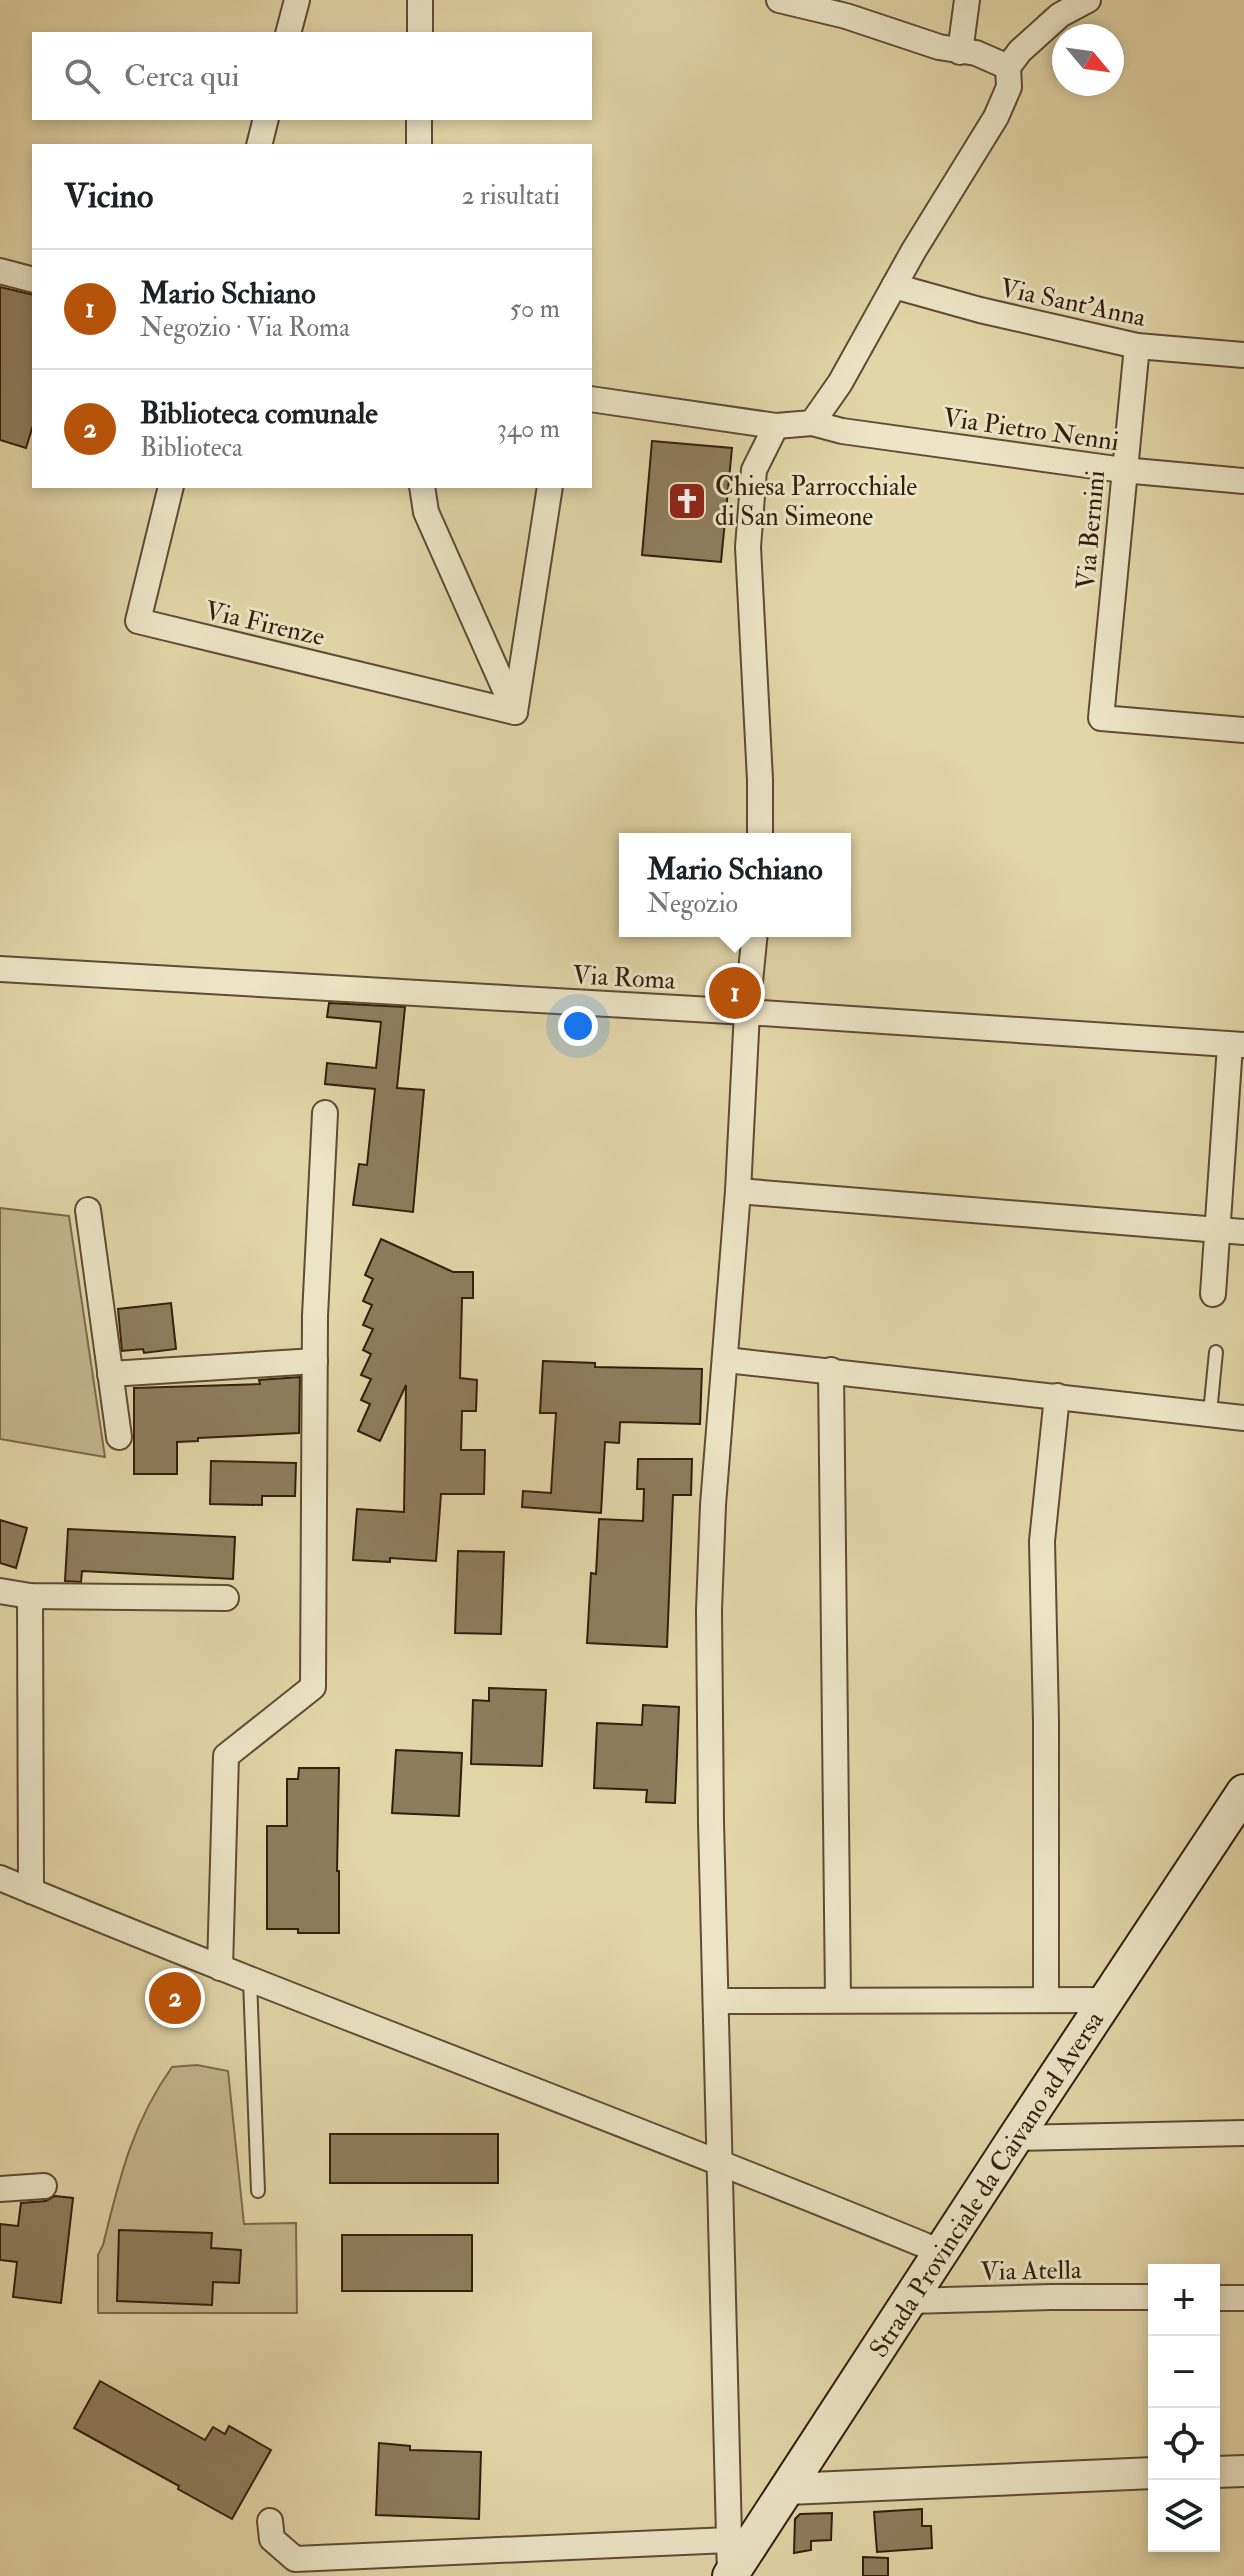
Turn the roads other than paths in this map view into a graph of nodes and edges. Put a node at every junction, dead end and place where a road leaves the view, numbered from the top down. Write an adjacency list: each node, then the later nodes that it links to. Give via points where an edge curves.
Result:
1 (297, 0): 6 (street)
2 (420, 0): 7 (street)
3 (779, 0): 8 (street)
4 (967, 0): 8 (street)
5 (1088, 0): 9 (street, via 1060,15)
6 (289, 32)
7 (420, 32)
8 (960, 52): 9 (street)
9 (1008, 67): 16 (street, via 1009,87 996,117)
10 (266, 120): 12 (street)
11 (419, 120): 13 (street)
12 (260, 144)
13 (419, 144)
14 (0, 271): 15 (street)
15 (32, 279)
16 (894, 286): 17 (street, Via Sant'Anna); 20 (street)
17 (1137, 346): 18 (street, Via Sant'Anna); 22 (street, Via Bernini)
18 (1244, 355)
19 (592, 399): 21 (street, Via Pietro Nenni)
20 (812, 423): 21 (street, Via Pietro Nenni); 22 (street, Via Pietro Nenni)
21 (776, 426): 29 (street, via 754,470 748,547)
22 (1123, 470): 23 (street, Via Pietro Nenni); 28 (street, Via Bernini, via 1101,718)
23 (1244, 481)
24 (171, 488): 27 (street, Via Firenze, via 138,621)
25 (422, 488): 27 (street, via 426,512)
26 (550, 488): 27 (street)
27 (515, 712)
28 (1244, 730)
29 (760, 833)
30 (754, 937): 32 (street)
31 (0, 969): 32 (street, Via Roma)
32 (747, 1012): 33 (street, Via Roma); 35 (street)
33 (1237, 1045): 37 (street)
34 (325, 1113): 42 (street)
35 (738, 1191): 37 (street); 41 (street)
36 (88, 1210): 44 (street)
37 (1219, 1231): 38 (street); 39 (street)
38 (1244, 1232)
39 (1213, 1294)
40 (1216, 1352): 46 (lane)
41 (726, 1360): 43 (street); 60 (street, via 709,1610)
42 (315, 1361): 44 (street); 55 (street, via 313,1687 226,1756)
43 (831, 1370): 45 (street); 57 (street)
44 (110, 1374): 48 (street)
45 (1057, 1396): 46 (street); 58 (street, via 1042,1541)
46 (1210, 1413): 47 (street)
47 (1244, 1418)
48 (119, 1437)
49 (0, 1591): 50 (street)
50 (30, 1596): 51 (street); 54 (street)
51 (226, 1598)
52 (1244, 1792): 59 (main road, Strada Provinciale da Caivano ad Aversa)
53 (0, 1878): 54 (street)
54 (31, 1891): 55 (street)
55 (220, 1968): 56 (street)
56 (250, 1980): 63 (street); 66 (lane)
57 (838, 1999): 58 (street); 60 (street)
58 (1046, 2000): 59 (street)
59 (1106, 2000): 62 (main road, Strada Provinciale da Caivano ad Aversa)
60 (716, 2001): 63 (street)
61 (1244, 2133): 62 (street)
62 (1015, 2138): 67 (main road, Strada Provinciale da Caivano ad Aversa)
63 (720, 2163): 67 (street); 77 (street)
64 (44, 2186): 65 (street)
65 (0, 2189)
66 (258, 2191)
67 (941, 2252): 71 (main road, Strada Provinciale da Caivano ad Aversa)
68 (1148, 2297): 71 (street, Via Atella)
69 (1220, 2298): 70 (street)
70 (1244, 2298)
71 (909, 2301): 75 (main road, Strada Provinciale da Caivano ad Aversa)
72 (1244, 2471): 73 (street)
73 (1220, 2472)
74 (1148, 2473): 75 (street)
75 (788, 2489): 78 (main road, Strada Provinciale da Caivano ad Aversa)
76 (270, 2521): 77 (street, via 272,2539 295,2559)
77 (729, 2540): 78 (street)
78 (730, 2576)

